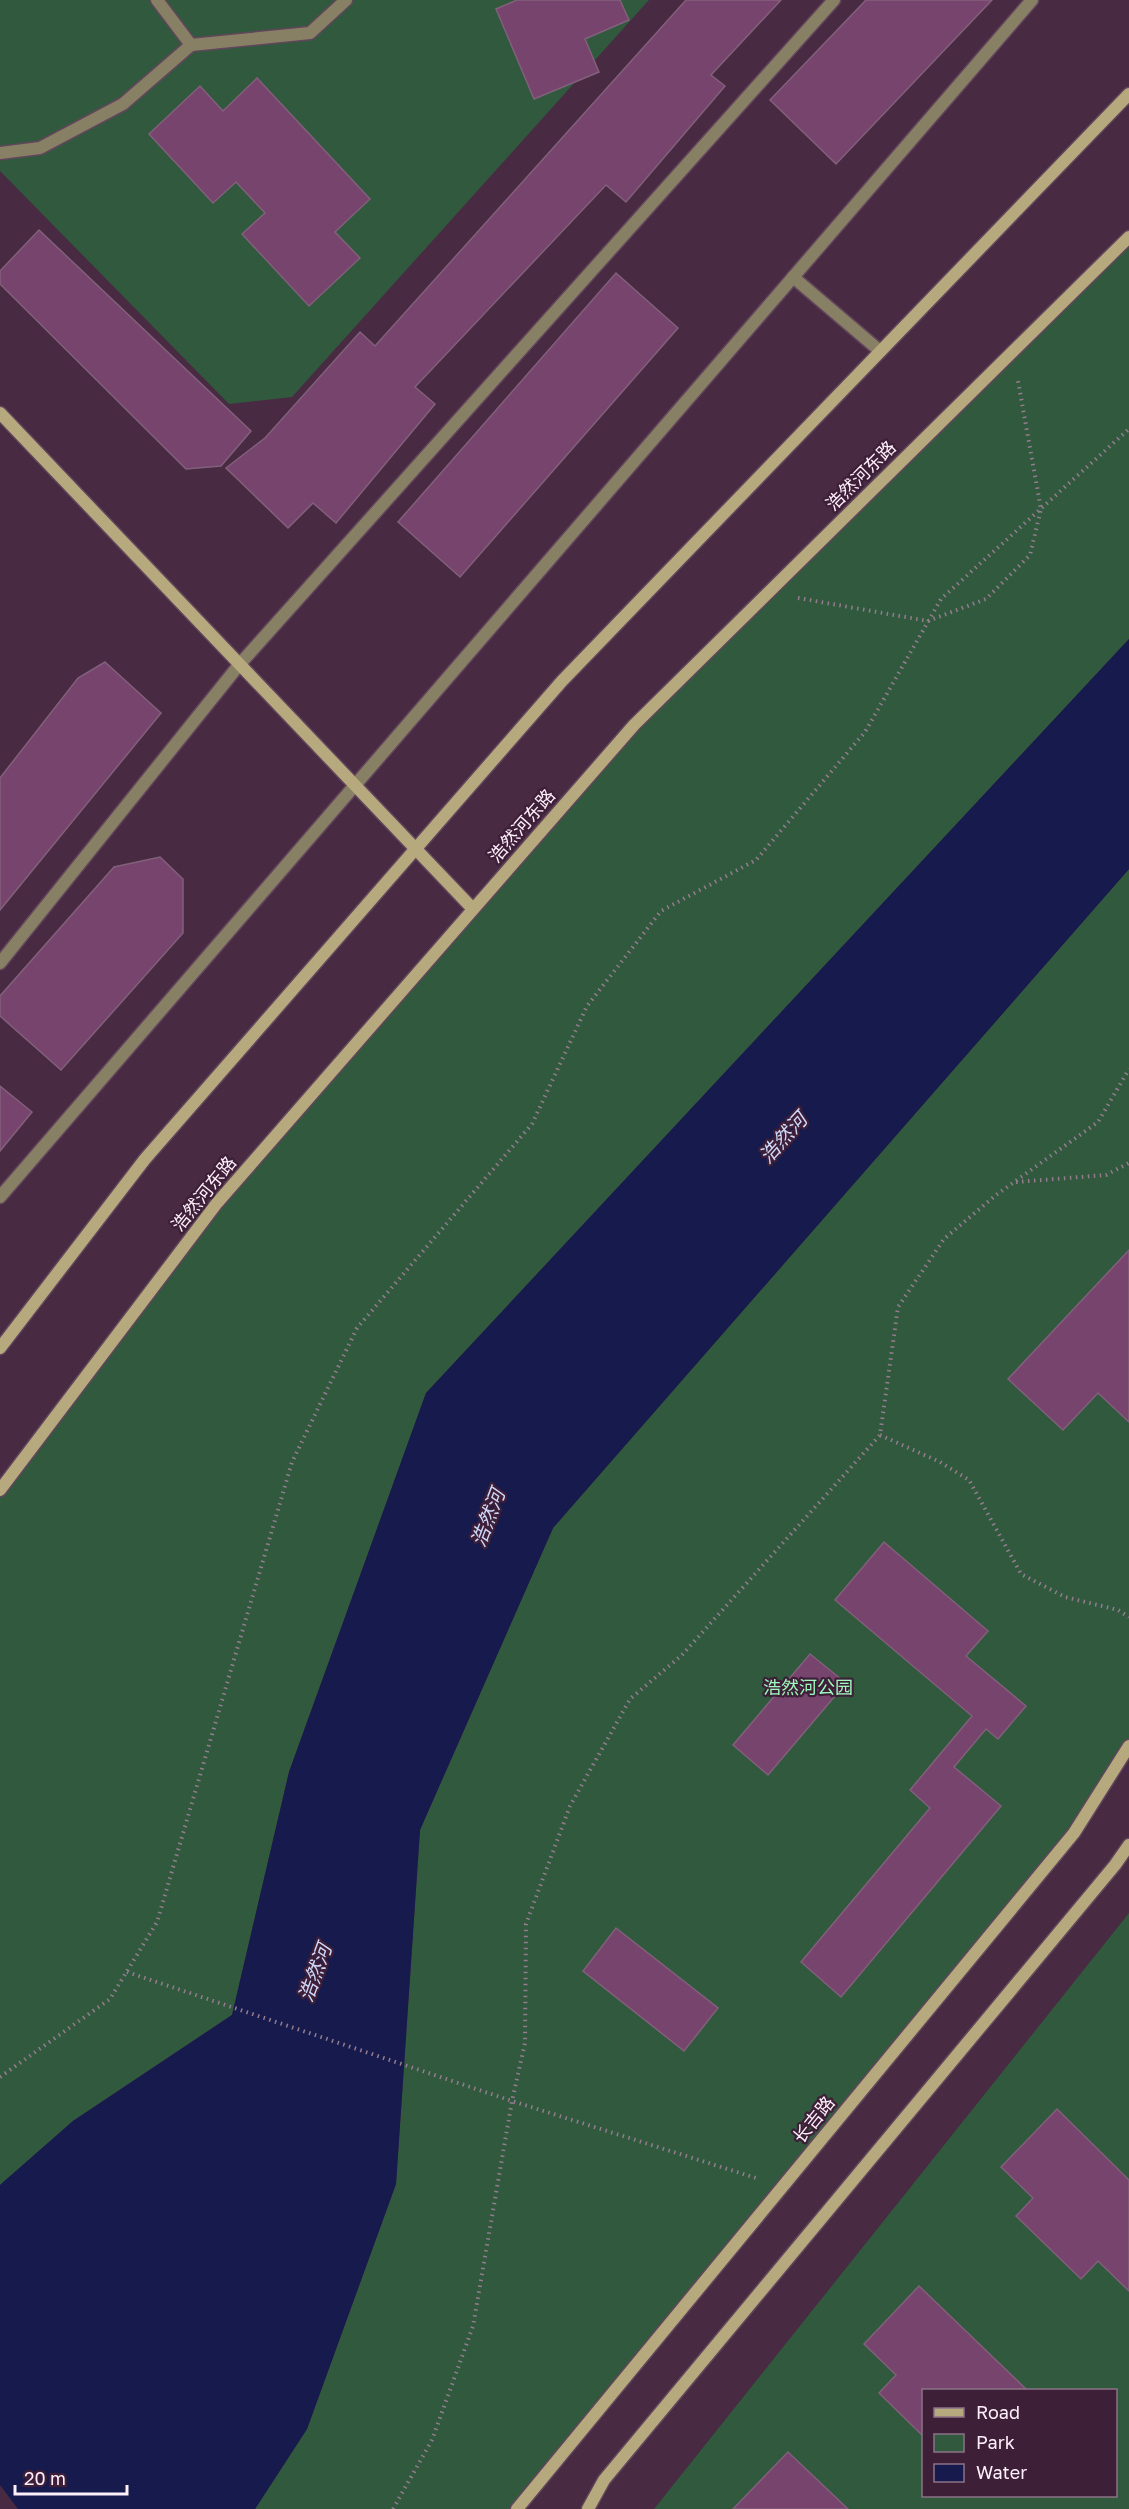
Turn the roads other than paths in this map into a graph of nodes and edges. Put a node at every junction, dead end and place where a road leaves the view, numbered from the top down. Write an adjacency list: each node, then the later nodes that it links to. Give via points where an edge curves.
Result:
1 (157, 0): 5 (street)
2 (346, 0): 5 (street, via 310,33)
3 (834, 0): 12 (street)
4 (1032, 0): 9 (street)
5 (191, 45): 7 (street, via 123,104 40,148)
6 (1129, 94): 10 (main road)
7 (0, 153)
8 (1129, 237): 15 (main road, 浩然河东路, via 634,725)
9 (793, 277): 10 (street); 13 (street)
10 (880, 351): 14 (main road, via 562,681)
11 (0, 413): 12 (main road)
12 (239, 664): 13 (main road); 16 (street)
13 (354, 786): 14 (main road); 17 (street)
14 (415, 849): 15 (main road); 18 (main road, via 145,1159)
15 (473, 909): 19 (main road, 浩然河东路, via 217,1203)
16 (0, 963)
17 (0, 1197)
18 (0, 1348)
19 (0, 1490)
20 (1129, 1746): 22 (main road, 长吉路, via 1074,1833)
21 (1129, 1845): 23 (main road, via 604,2480)
22 (517, 2509)
23 (588, 2509)

